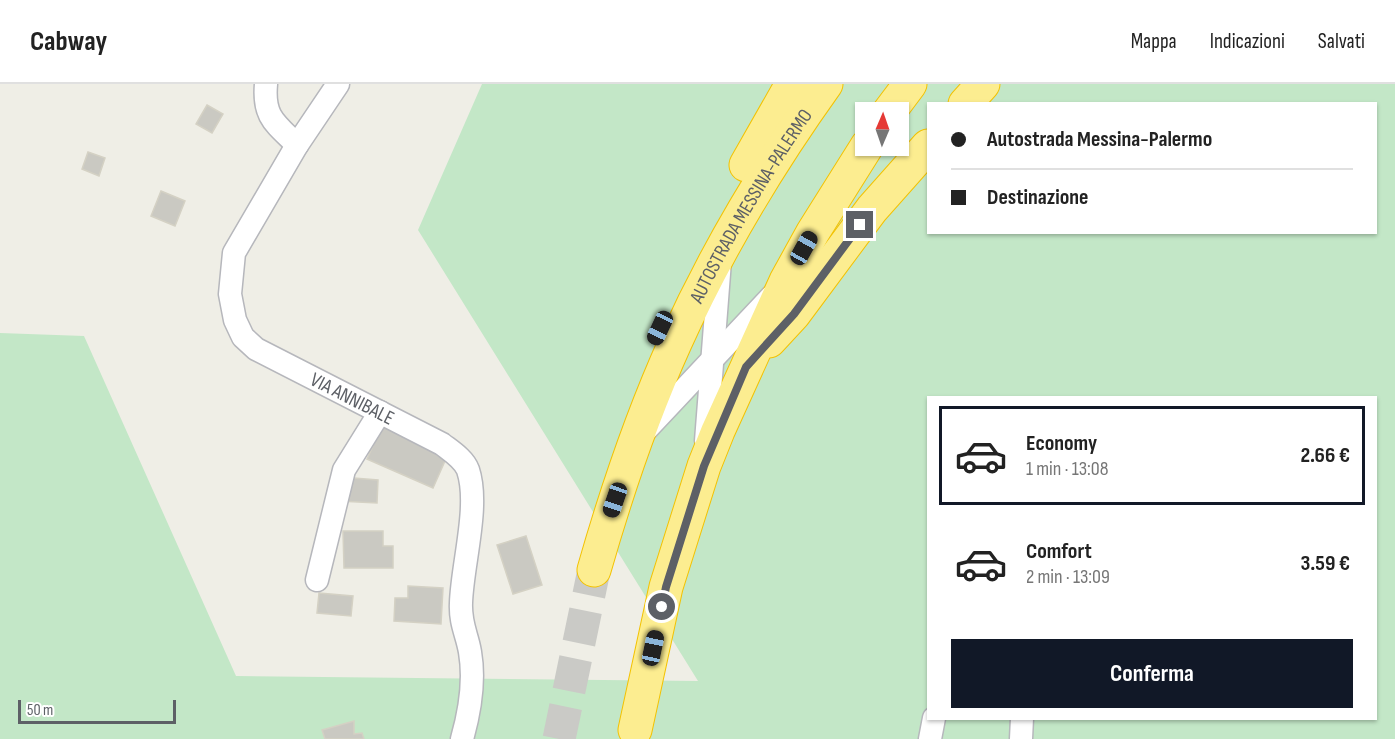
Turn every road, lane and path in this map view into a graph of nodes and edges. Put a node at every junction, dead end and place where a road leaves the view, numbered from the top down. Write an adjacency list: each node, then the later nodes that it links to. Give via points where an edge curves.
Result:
1 (266, 84): 9 (street, via 267,112)
2 (338, 84): 9 (street, VIA ANNIBALE)
3 (792, 84): 17 (highway, AUTOSTRADA MESSINA-PALERMO, via 718,214 642,365 616,436 594,570)
4 (826, 84): 12 (highway, AUTOSTRADA MESSINA-PALERMO, via 765,174)
5 (910, 84): 7 (highway)
6 (983, 84): 8 (highway)
7 (896, 102)
8 (967, 102)
9 (297, 145): 16 (street, VIA ANNIBALE, via 234,253 230,294 234,320 243,337 256,349)
10 (927, 147): 15 (highway, via 872,210 794,314)
11 (861, 156): 13 (highway)
12 (721, 253): 14 (street); 17 (highway, AUTOSTRADA MESSINA-PALERMO, via 675,342)
13 (786, 281): 14 (street); 15 (highway)
14 (713, 359): 17 (street); 18 (street)
15 (746, 367): 18 (highway)
16 (380, 412): 19 (street, via 344,470); 23 (street, VIA ANNIBALE, via 442,444 467,468 471,484 470,533 461,622 470,652 472,680)
17 (636, 441)
18 (704, 466): 22 (highway, via 666,587)
19 (317, 580)
20 (934, 720): 24 (street)
21 (1022, 720): 25 (street)
22 (635, 730)
23 (462, 739)
24 (930, 739)
25 (1021, 739)

